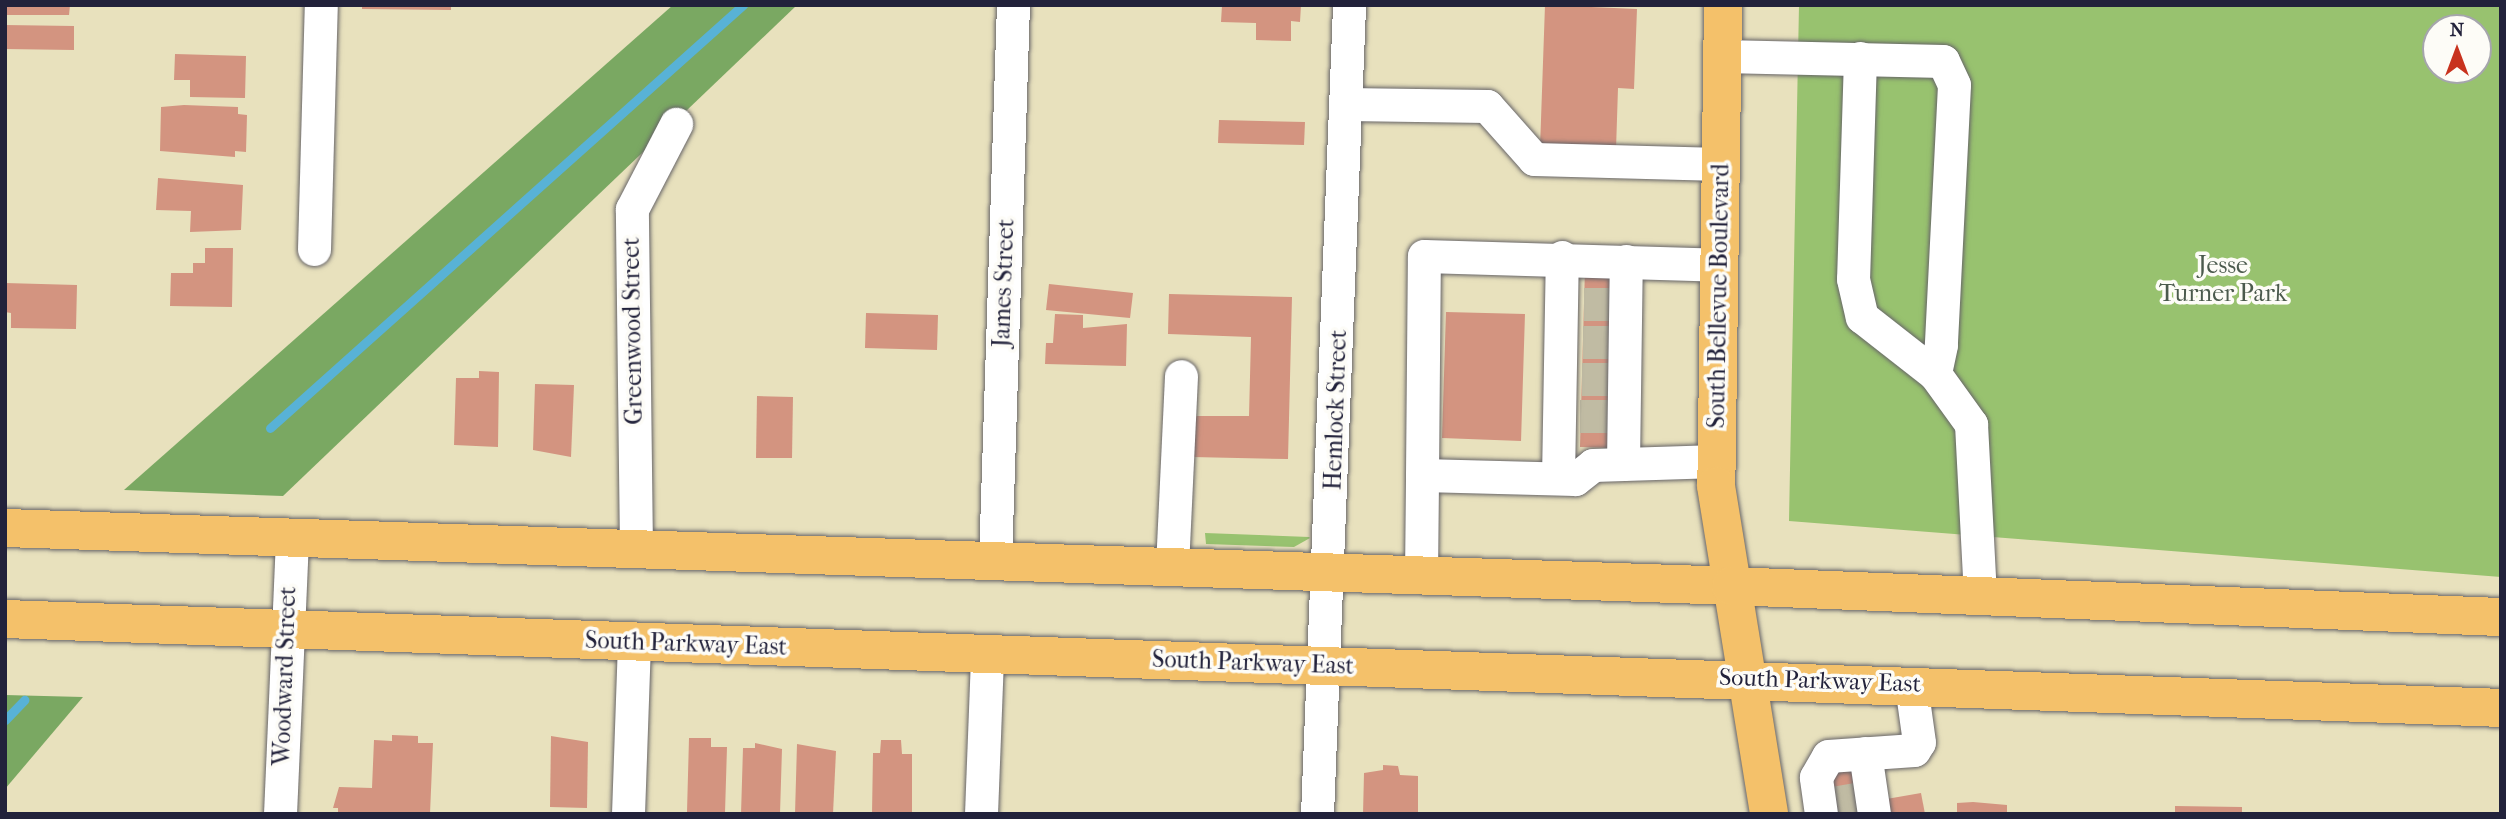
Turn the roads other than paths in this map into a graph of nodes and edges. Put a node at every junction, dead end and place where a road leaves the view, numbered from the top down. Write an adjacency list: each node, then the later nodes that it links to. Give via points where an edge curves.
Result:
1 (321, 5): 10 (street)
2 (1013, 5): 23 (street, James Street)
3 (1349, 5): 7 (street, Hemlock Street)
4 (1723, 5): 5 (main road, South Bellevue Boulevard)
5 (1722, 56): 6 (street); 9 (main road, South Bellevue Boulevard)
6 (1860, 58): 14 (street, via 1853,279 1862,317); 14 (street, via 1943,61 1954,85 1941,345)
7 (1346, 104): 9 (street, via 1487,106 1534,159); 25 (street, Hemlock Street)
8 (676, 124): 22 (street, Greenwood Street, via 632,209)
9 (1721, 164): 13 (main road, South Bellevue Boulevard)
10 (314, 249)
11 (1562, 257): 12 (street); 18 (street, via 1424,256); 19 (street, via 1572,304 1572,342 1570,416)
12 (1626, 261): 13 (street); 17 (street, via 1620,343)
13 (1719, 265): 16 (main road, South Bellevue Boulevard)
14 (1935, 374): 28 (street, via 1971,424)
15 (1181, 376): 24 (street)
16 (1717, 461): 17 (street); 27 (main road, South Bellevue Boulevard)
17 (1623, 464): 19 (street, via 1593,465 1575,479)
18 (1422, 475): 19 (street); 26 (street)
19 (1558, 478)
20 (5, 528): 21 (main road)
21 (292, 537): 22 (main road); 31 (street, Woodward Street)
22 (636, 549): 23 (main road)
23 (995, 561): 24 (main road)
24 (1172, 567): 25 (main road)
25 (1329, 572): 26 (main road); 34 (street, Hemlock Street)
26 (1421, 576): 27 (main road)
27 (1731, 586): 28 (main road); 35 (main road, South Bellevue Boulevard)
28 (1980, 596): 29 (main road)
29 (2501, 617)
30 (5, 619): 31 (main road, South Parkway East)
31 (285, 627): 32 (main road, South Parkway East); 41 (street, Woodward Street)
32 (634, 643): 33 (main road, South Parkway East); 42 (street)
33 (987, 655): 34 (main road, South Parkway East); 43 (street)
34 (1324, 664): 35 (main road, South Parkway East); 44 (street, Hemlock Street)
35 (1746, 678): 36 (main road, South Parkway East); 45 (main road, South Bellevue Boulevard)
36 (1911, 685): 37 (main road, South Parkway East); 38 (street, via 1919,742 1914,750)
37 (2501, 708)
38 (1865, 753): 39 (street); 40 (street, via 1828,756 1819,765)
39 (1871, 802)
40 (1825, 807)
41 (280, 814)
42 (628, 814)
43 (981, 814)
44 (1317, 814)
45 (1769, 814)

